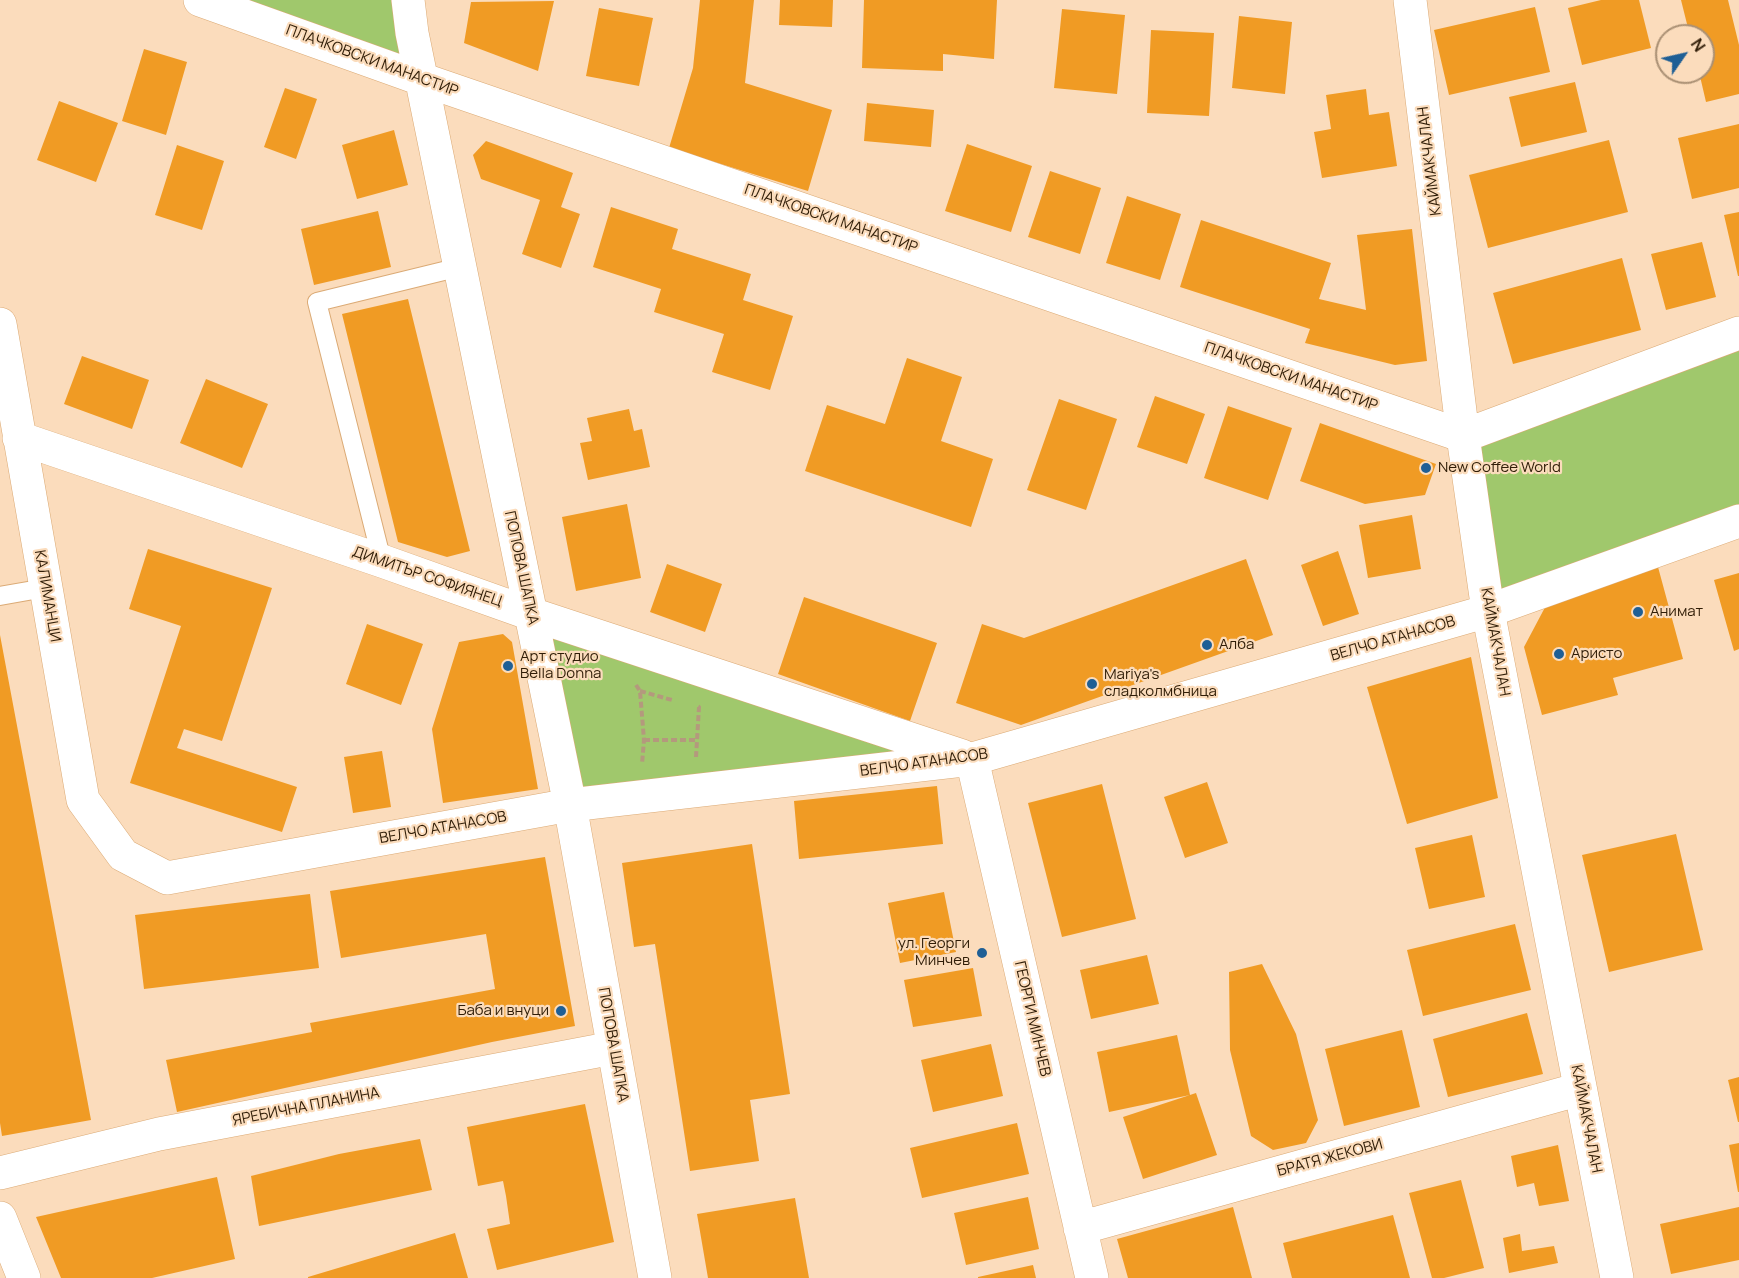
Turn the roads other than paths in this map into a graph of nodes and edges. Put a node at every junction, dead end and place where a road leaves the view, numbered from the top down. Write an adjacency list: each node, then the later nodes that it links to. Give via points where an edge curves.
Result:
1 (200, 0): 4 (street, ПЛАЧКОВСКИ МАНАСТИР)
2 (408, 0): 4 (street, ПОПОВА ШАПКА)
3 (1410, 0): 8 (street, КАЙМАКЧАЛАН)
4 (421, 79): 5 (street, ПОПОВА ШАПКА); 8 (street, ПЛАЧКОВСКИ МАНАСТИР)
5 (460, 267): 11 (lane, via 317,302); 15 (street, ПОПОВА ШАПКА)
6 (0, 324): 9 (street, КАЛИМАНЦИ)
7 (1739, 333): 8 (street)
8 (1463, 436): 14 (street, КАЙМАКЧАЛАН)
9 (20, 438): 11 (street, ДИМИТЪР СОФИЯНЕЦ); 12 (street, КАЛИМАНЦИ)
10 (1739, 520): 14 (street, ВЕЛЧО АТАНАСОВ)
11 (382, 561): 15 (street, ДИМИТЪР СОФИЯНЕЦ)
12 (45, 588): 13 (lane); 18 (street, КАЛИМАНЦИ, via 83,800)
13 (0, 596)
14 (1488, 611): 16 (street, ВЕЛЧО АТАНАСОВ); 20 (street, КАЙМАКЧАЛАН)
15 (531, 614): 16 (street, ДИМИТЪР СОФИЯНЕЦ); 17 (street, ПОПОВА ШАПКА)
16 (972, 759): 17 (street, ВЕЛЧО АТАНАСОВ); 23 (street, ГЕОРГИ МИНЧЕВ)
17 (570, 805): 18 (street, ВЕЛЧО АТАНАСОВ, via 168,878); 19 (street, ПОПОВА ШАПКА)
18 (123, 855)
19 (613, 1048): 21 (street, ЯРЕБИЧНА ПЛАНИНА, via 159,1134); 24 (street, ПОПОВА ШАПКА)
20 (1580, 1089): 23 (street, БРАТЯ ЖЕКОВИ); 27 (street, КАЙМАКЧАЛАН)
21 (0, 1173)
22 (0, 1218): 25 (street)
23 (1080, 1228): 26 (street, ГЕОРГИ МИНЧЕВ)
24 (648, 1276)
25 (24, 1278)
26 (1092, 1278)
27 (1617, 1278)

